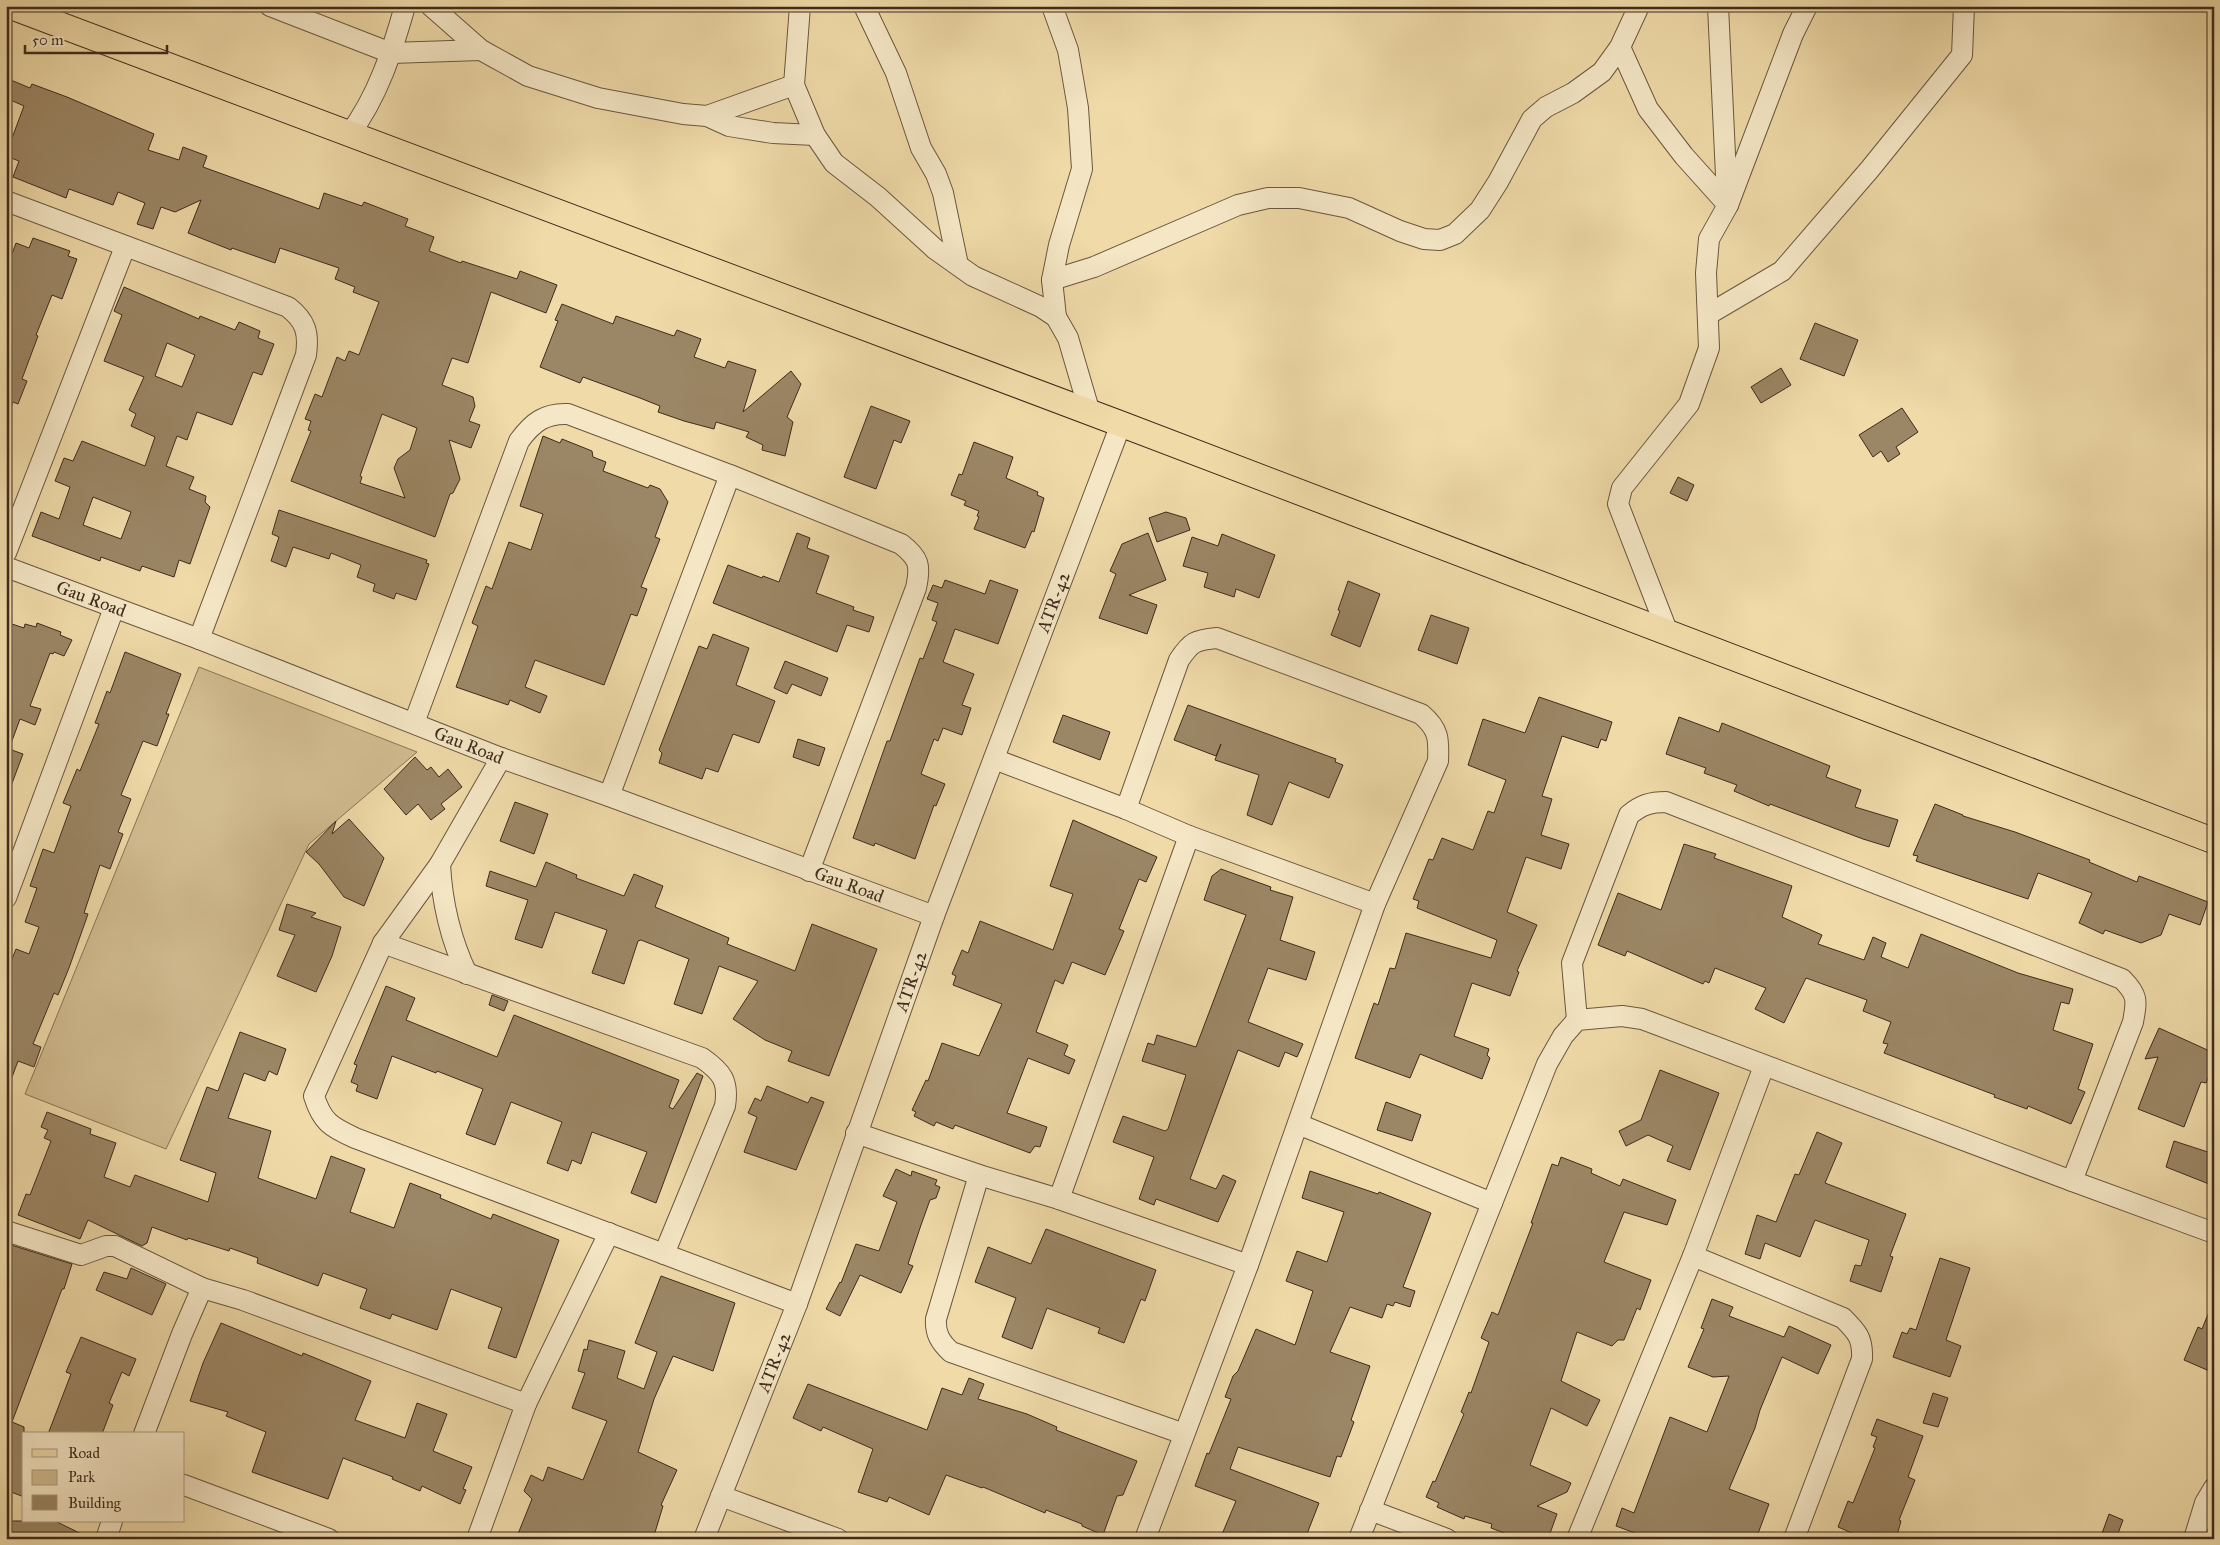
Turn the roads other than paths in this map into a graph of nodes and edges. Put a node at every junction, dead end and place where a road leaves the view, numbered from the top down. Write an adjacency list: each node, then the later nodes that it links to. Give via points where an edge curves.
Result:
1 (10, 6): 17 (main road)
2 (270, 6): 14 (street)
3 (405, 6): 14 (street)
4 (431, 6): 13 (street)
5 (800, 6): 15 (street)
6 (864, 6): 22 (street, via 896,73 921,148 943,193)
7 (1052, 6): 23 (street, via 1068,50 1078,108 1082,169 1058,245)
8 (1640, 6): 12 (street)
9 (1718, 6): 20 (street)
10 (1807, 6): 20 (street, via 1793,34)
11 (1964, 6): 24 (street, via 1962,55 1870,169 1782,271)
12 (1620, 47): 20 (street, via 1648,109 1684,156); 23 (street, via 1602,72 1532,119 1480,210 1455,234 1440,240 1424,239 1349,208 1299,198 1268,198 1238,205 1094,267)
13 (481, 50): 14 (street); 16 (street, via 528,76 598,98)
14 (391, 53): 17 (street, via 375,94)
15 (794, 85): 16 (street); 18 (street)
16 (707, 116): 18 (street, via 729,126)
17 (350, 134): 26 (main road)
18 (815, 135): 22 (street, via 834,163)
19 (6, 201): 21 (street)
20 (1728, 204): 24 (street, via 1709,239 1706,273)
21 (125, 247): 29 (street); 33 (street, via 288,307 299,316 306,329 306,355)
22 (958, 265): 25 (street, via 973,276)
23 (1052, 280): 25 (street)
24 (1708, 314): 32 (street, via 1709,348 1689,404 1622,488 1618,504)
25 (1056, 317): 26 (street, via 1068,338)
26 (1090, 413): 27 (main road)
27 (1121, 424): 32 (main road); 36 (street, ATR-42)
28 (730, 475): 34 (street, via 568,414 553,413 527,429 519,441); 37 (street); 42 (street, via 901,544 914,554 918,564 916,588)
29 (6, 553)
30 (6, 567): 31 (street, Gau Road)
31 (114, 608): 33 (street, Gau Road); 43 (street)
32 (1668, 633): 40 (main road)
33 (199, 639): 34 (street, Gau Road)
34 (414, 723): 35 (street, Gau Road)
35 (501, 758): 37 (street, Gau Road); 41 (street)
36 (994, 759): 38 (street); 45 (street, ATR-42)
37 (608, 796): 42 (street, Gau Road)
38 (1126, 809): 39 (street); 44 (street, via 1178,660 1198,640 1217,638 1422,714 1433,724 1439,741 1438,761)
39 (1189, 836): 44 (street); 54 (street)
40 (2214, 841)
41 (440, 864): 46 (street); 47 (street, via 447,923)
42 (809, 871): 45 (street, Gau Road)
43 (6, 898)
44 (1376, 904): 50 (street)
45 (934, 916): 51 (street, ATR-42)
46 (384, 943): 47 (street); 57 (street, via 314,1096 319,1113 331,1127 354,1138)
47 (468, 974): 59 (street, via 702,1058 718,1069 725,1081 725,1106)
48 (1577, 1020): 49 (street, via 1622,1016 1642,1019); 53 (street, via 1572,963 1628,815 1640,806 1666,802 2122,979 2134,991 2133,1022); 55 (street, via 1563,1036 1547,1064)
49 (1764, 1066): 53 (street); 60 (street)
50 (1298, 1124): 55 (street); 61 (street)
51 (856, 1133): 52 (street); 63 (street, ATR-42)
52 (979, 1175): 54 (street); 66 (street, via 936,1318 935,1327 943,1345 951,1352)
53 (2072, 1182): 58 (street)
54 (1059, 1199): 61 (street)
55 (1492, 1203): 70 (street)
56 (6, 1231): 62 (street, via 81,1255 115,1246)
57 (609, 1233): 59 (street); 64 (street)
58 (2214, 1233)
59 (664, 1254): 63 (street)
60 (1692, 1256): 80 (street); 81 (street, via 1843,1318 1857,1332 1862,1345 1862,1359)
61 (1248, 1265): 66 (street)
62 (202, 1288): 64 (street); 65 (street)
63 (797, 1304): 69 (street, ATR-42)
64 (526, 1404): 74 (street)
65 (145, 1432)
66 (1184, 1434): 77 (street)
67 (185, 1485): 73 (street)
68 (2214, 1488): 82 (street, via 2205,1503)
69 (721, 1496): 75 (street, ATR-42); 76 (street)
70 (1370, 1510): 78 (street); 79 (street)
71 (112, 1522): 72 (street)
72 (106, 1539)
73 (329, 1539)
74 (478, 1539)
75 (704, 1539)
76 (838, 1539)
77 (1145, 1539)
78 (1359, 1539)
79 (1447, 1539)
80 (1577, 1539)
81 (1794, 1539)
82 (2194, 1539)

